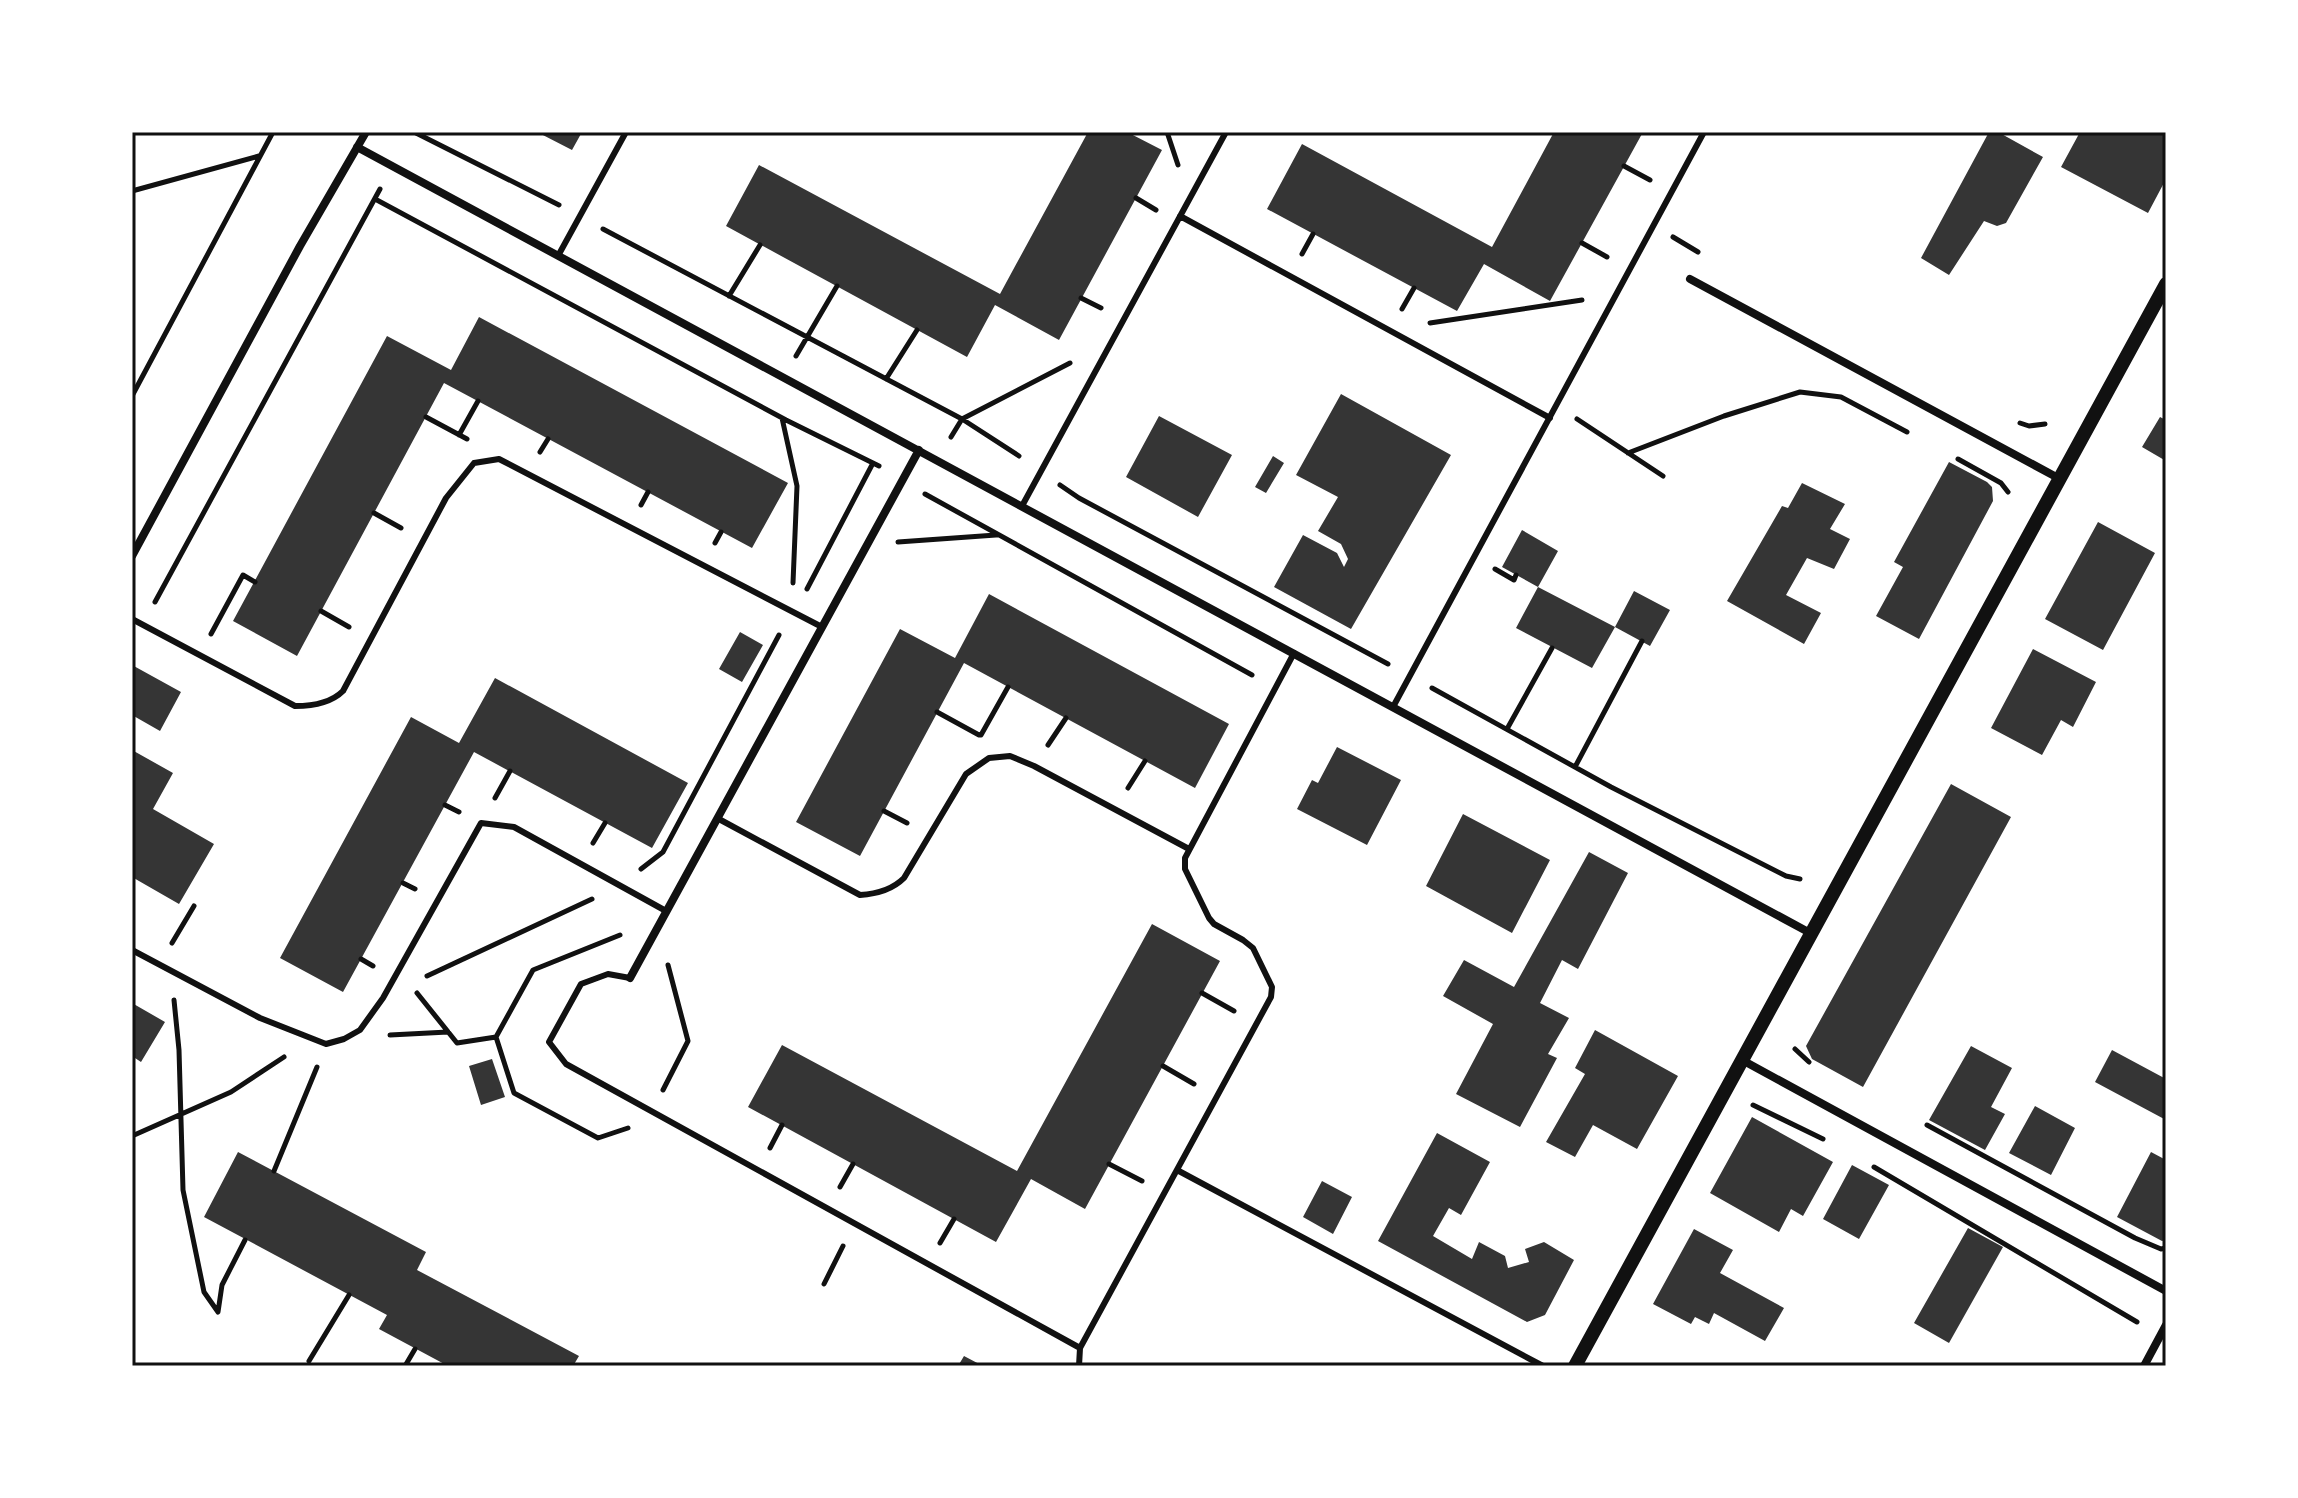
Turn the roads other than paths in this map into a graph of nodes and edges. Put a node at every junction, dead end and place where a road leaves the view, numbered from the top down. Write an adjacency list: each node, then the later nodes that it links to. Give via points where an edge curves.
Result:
1 (366, 132): 5 (street)
2 (626, 132): 7 (lane)
3 (1226, 132): 6 (lane)
4 (1704, 132): 10 (lane)
5 (357, 147): 7 (street); 14 (street)
6 (1180, 216): 10 (lane); 13 (lane)
7 (558, 256): 11 (street)
8 (1690, 279): 12 (street)
9 (2166, 284): 12 (street)
10 (1550, 418): 18 (lane)
11 (919, 450): 13 (street); 16 (street)
12 (2060, 479): 22 (street)
13 (1022, 506): 17 (street)
14 (132, 556)
15 (132, 619): 16 (lane, via 295,706 335,699 446,498 474,463 499,459)
16 (822, 627): 19 (street)
17 (1294, 653): 18 (street); 20 (lane)
18 (1393, 707): 22 (street)
19 (717, 818): 20 (lane, via 860,895 873,894 904,878 966,774 989,758 1010,756); 21 (street)
20 (1189, 849): 26 (lane, via 1185,869 1209,918 1253,948 1272,987)
21 (666, 911): 23 (lane, via 514,827 481,823 383,998 360,1030 326,1044 260,1018); 24 (street)
22 (1812, 934): 25 (street)
23 (132, 950)
24 (630, 978): 29 (lane, via 608,974 581,984 549,1042 566,1064)
25 (1742, 1060): 27 (street); 32 (street)
26 (1177, 1170): 29 (lane); 31 (lane)
27 (2166, 1291)
28 (2164, 1329): 33 (street)
29 (1080, 1348): 30 (lane)
30 (1079, 1366)
31 (1543, 1366)
32 (1575, 1366)
33 (2144, 1366)

